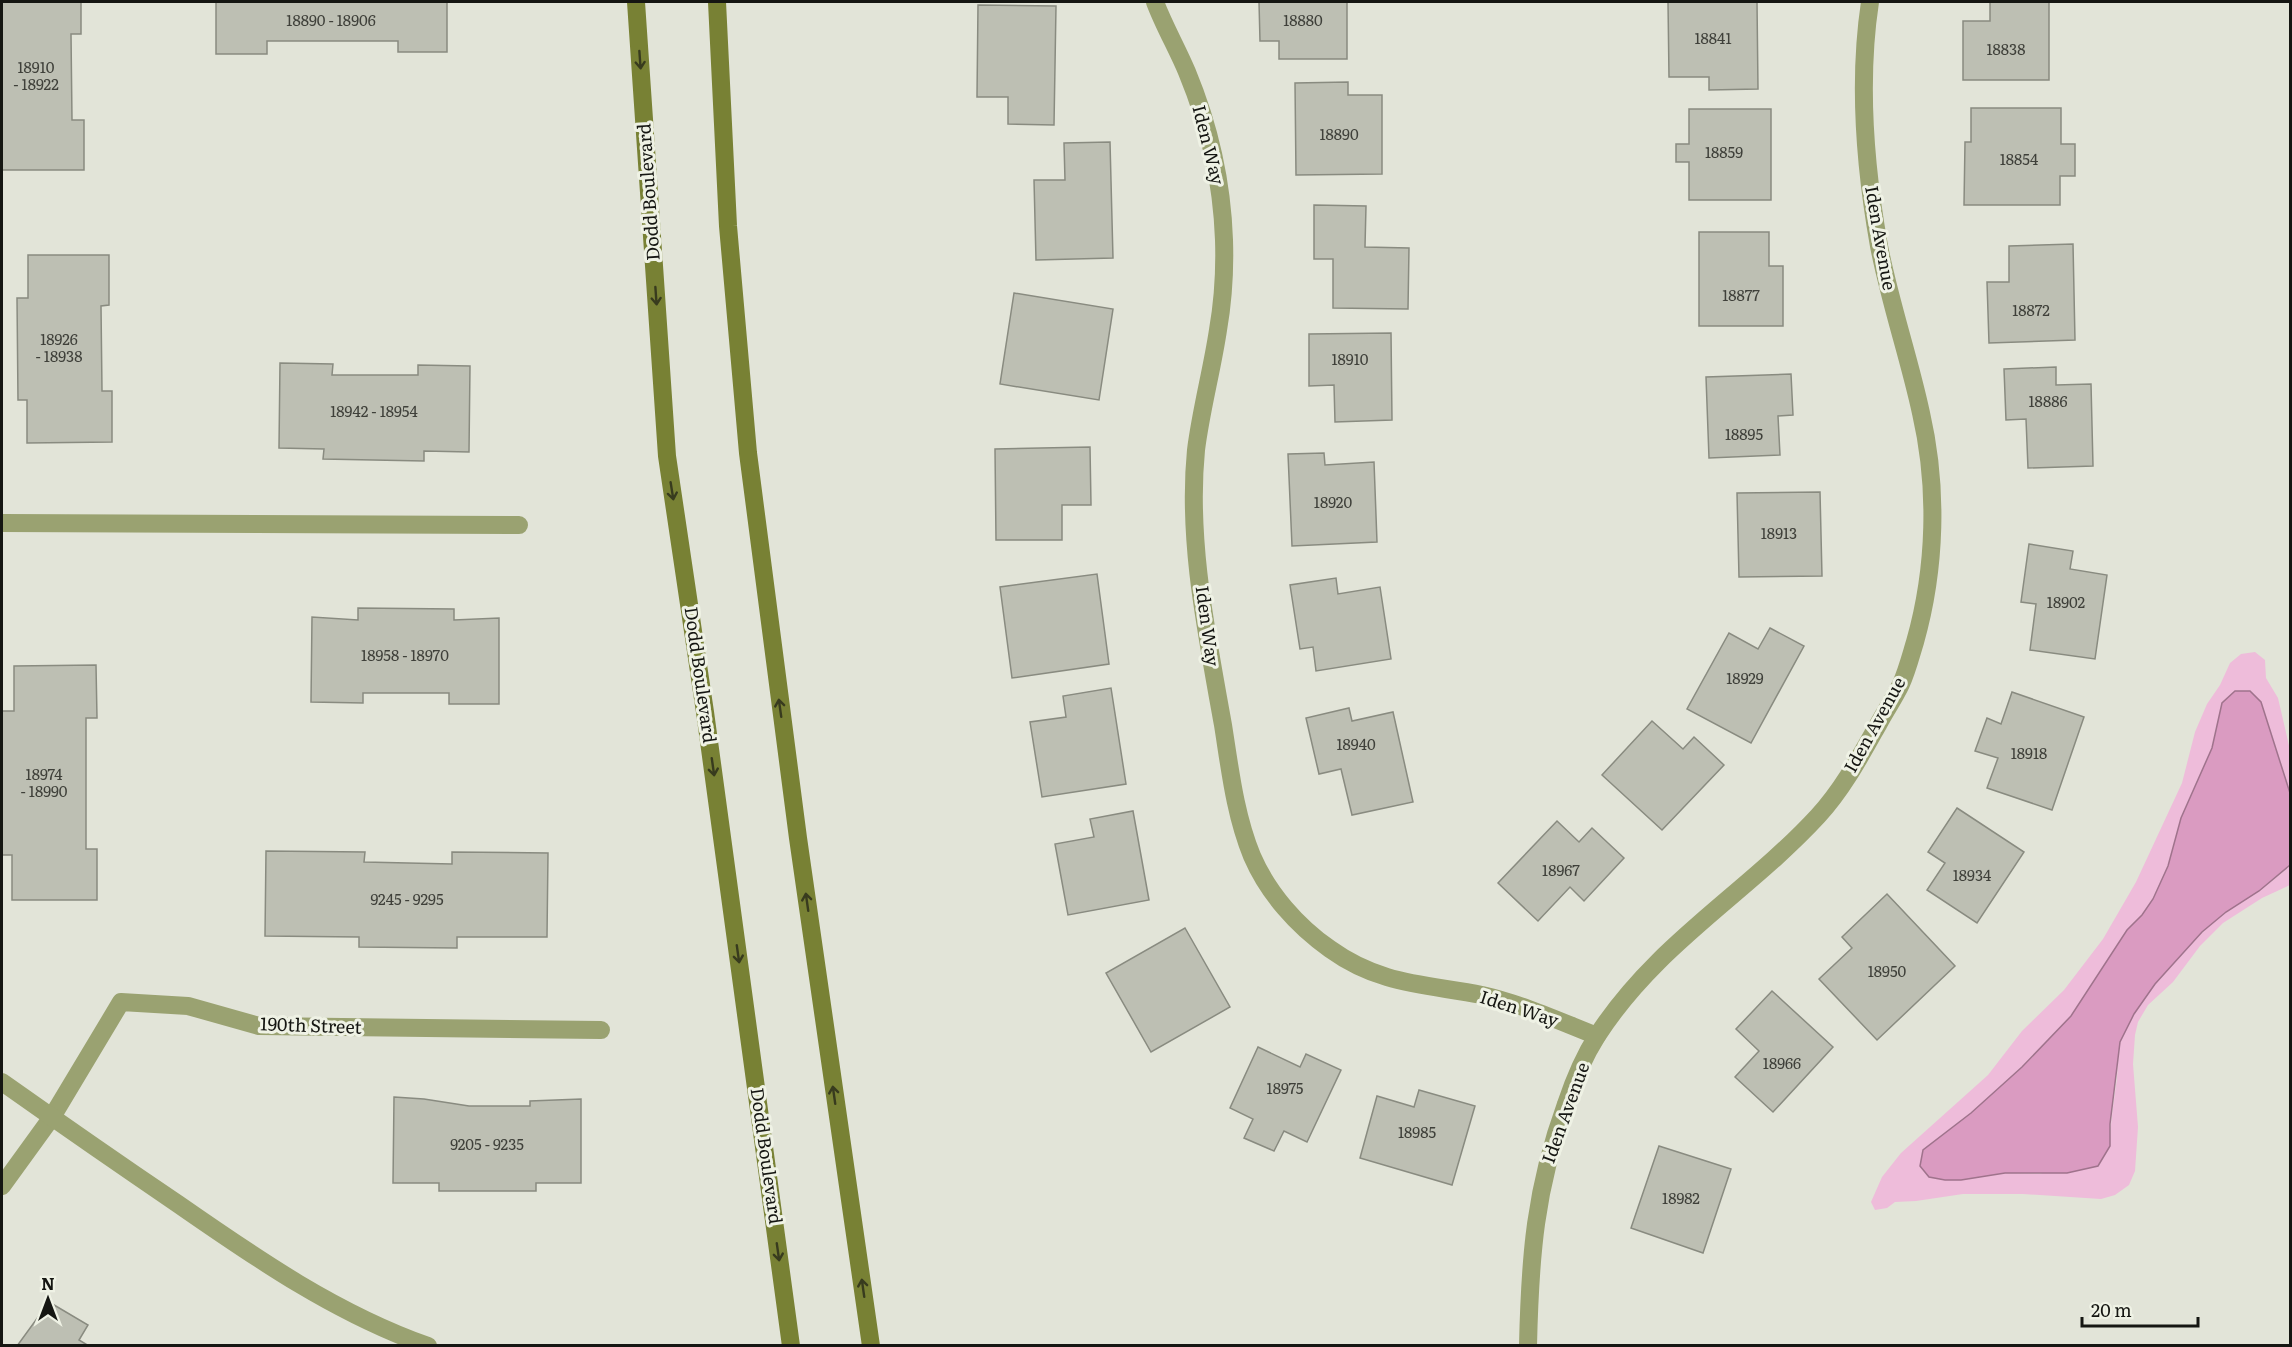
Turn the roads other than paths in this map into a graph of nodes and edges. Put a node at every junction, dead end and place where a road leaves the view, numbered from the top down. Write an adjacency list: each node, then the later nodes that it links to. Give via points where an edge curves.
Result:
1 (636, 2): 13 (main road, Dodd Boulevard, one-way to 13, via 667,456)
2 (717, 2): 14 (main road, one-way to 2, via 748,453 728,226)
3 (1155, 2): 8 (street, Iden Way, via 1202,112 1221,198 1223,285 1196,451 1195,531 1236,802 1254,859 1268,885 1293,916 1330,950 1356,965 1412,985 1520,1005)
4 (1870, 2): 8 (street, Iden Avenue, via 1865,58 1870,184 1893,308 1922,413 1932,492 1931,549 1916,640 1901,684 1862,754 1820,814 1667,951)
5 (2, 523): 6 (street)
6 (519, 525)
7 (601, 1030): 10 (street, 190th Street, via 259,1026 188,1006 121,1002)
8 (1597, 1036): 15 (street, Iden Avenue, via 1578,1070 1561,1116 1538,1200 1530,1257)
9 (2, 1082): 10 (street)
10 (52, 1117): 11 (street); 12 (street, via 299,1285)
11 (2, 1186)
12 (428, 1346)
13 (791, 1346)
14 (871, 1346)
15 (1528, 1346)

